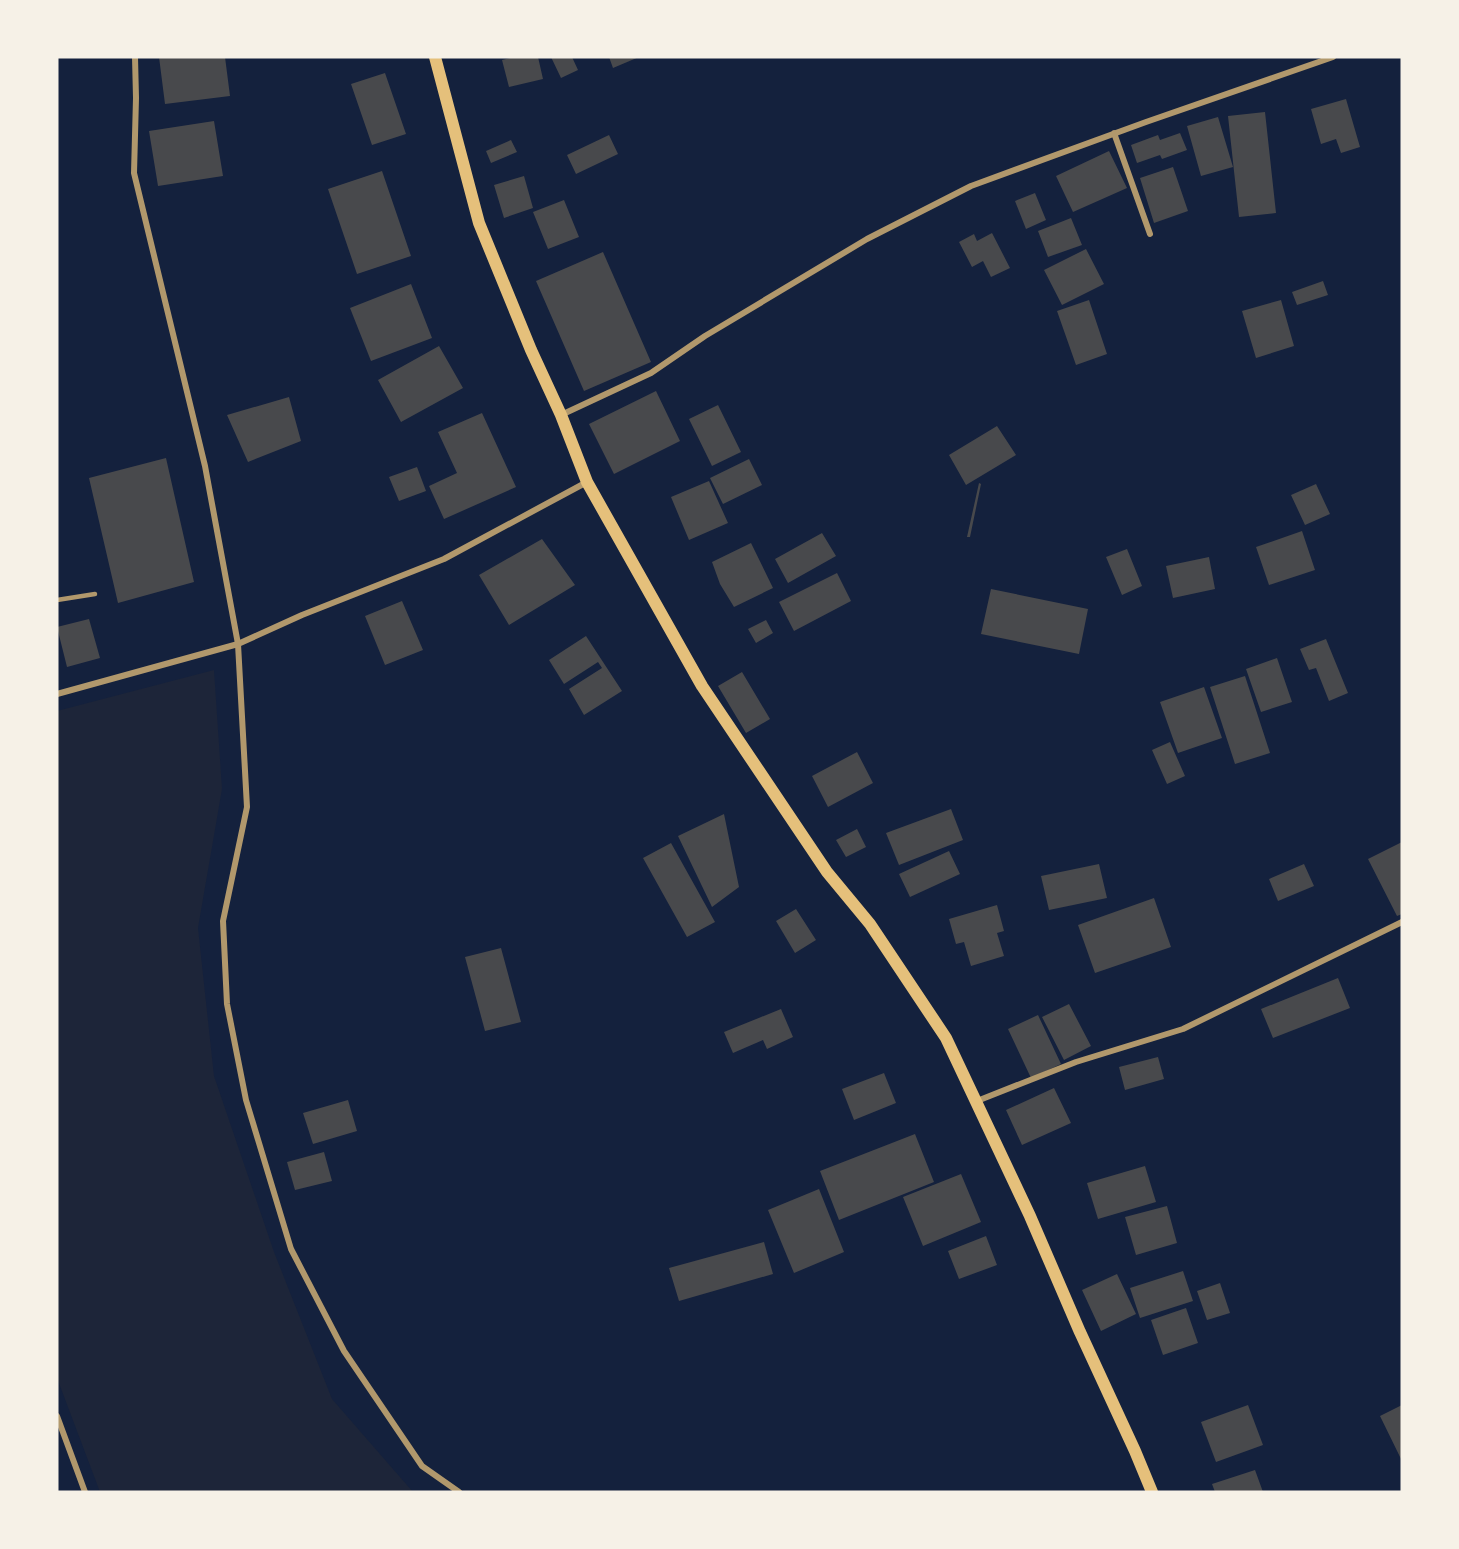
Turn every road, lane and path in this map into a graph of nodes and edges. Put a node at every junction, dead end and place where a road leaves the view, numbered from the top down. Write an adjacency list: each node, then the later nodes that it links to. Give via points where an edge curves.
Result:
1 (135, 57): 10 (street, via 134,173 205,466)
2 (435, 57): 6 (main road, via 479,223)
3 (1333, 57): 4 (street)
4 (1114, 133): 5 (street); 6 (street, via 971,186 867,238 651,373)
5 (1149, 234)
6 (561, 415): 7 (main road)
7 (587, 482): 10 (street, via 444,559); 13 (main road, via 702,686 827,872 870,924 910,982 946,1038)
8 (95, 594): 9 (lane)
9 (57, 600)
10 (238, 644): 11 (street); 16 (street, via 247,807 223,921 227,1004 246,1100 291,1249 344,1351 422,1466)
11 (57, 694)
12 (1402, 922): 13 (street, via 1183,1029 1076,1062)
13 (977, 1101): 17 (main road)
14 (57, 1416): 15 (street)
15 (86, 1492)
16 (459, 1492)
17 (1152, 1492)

